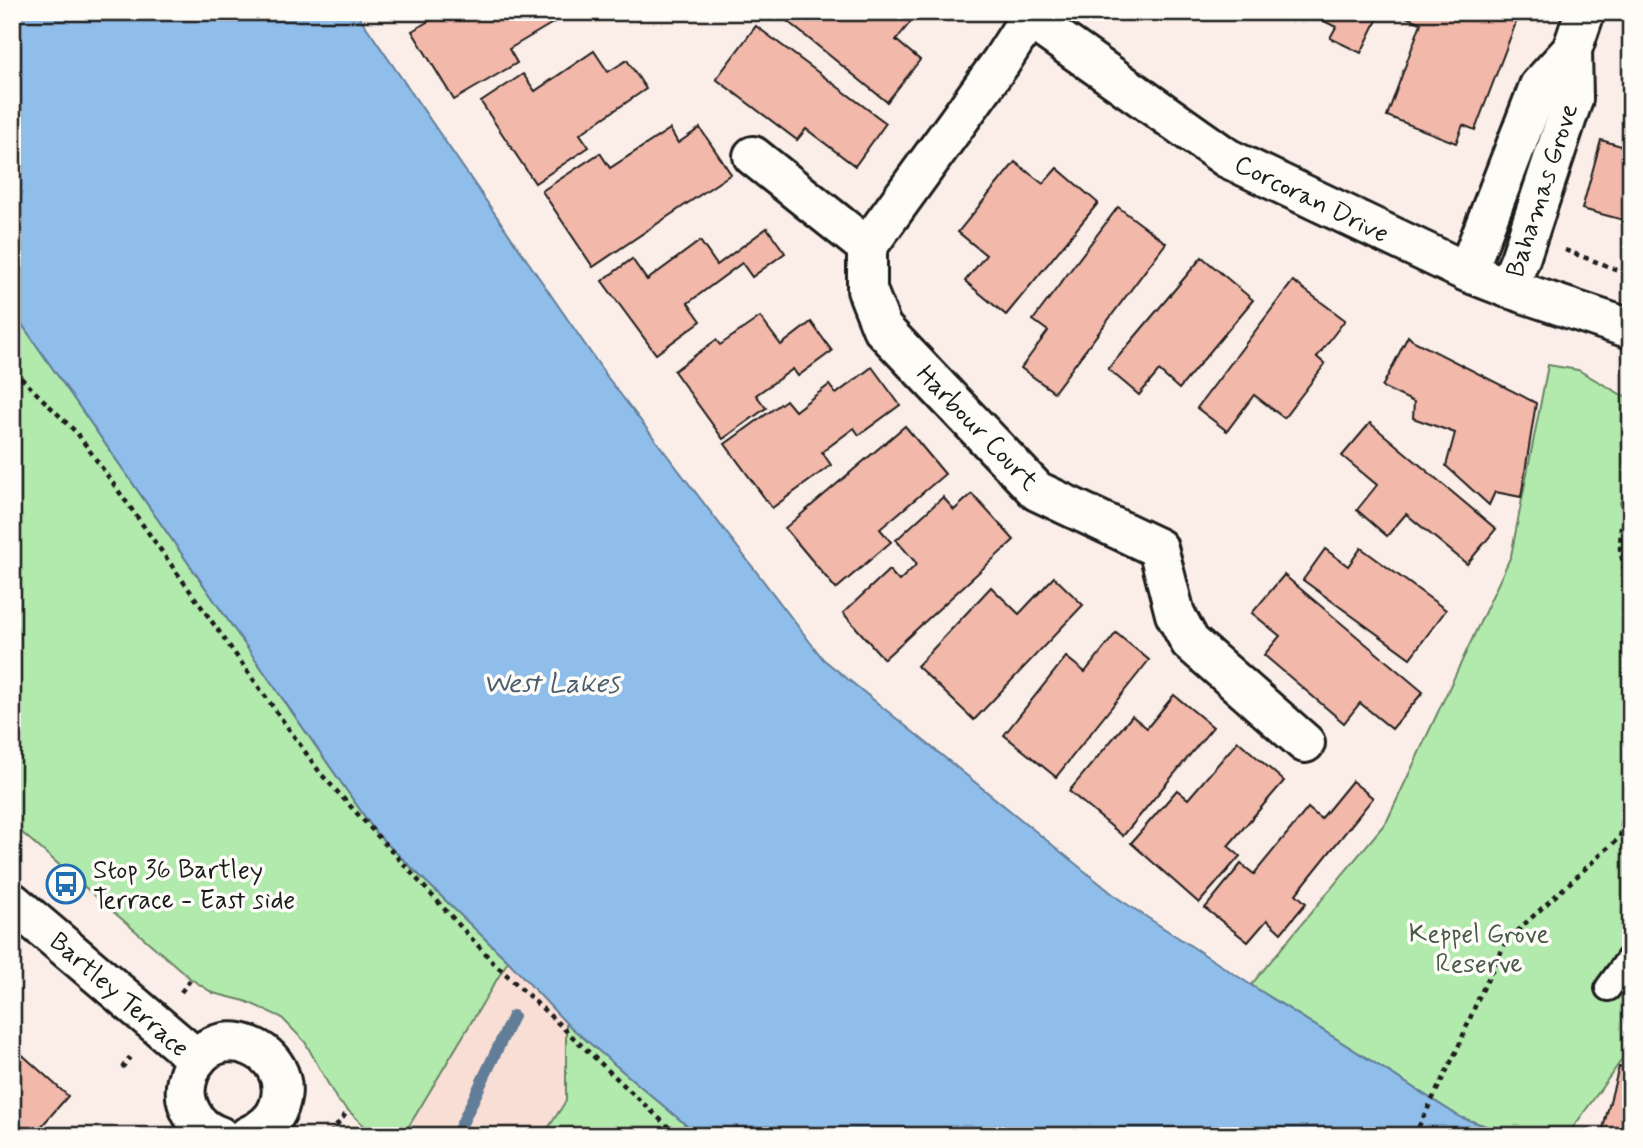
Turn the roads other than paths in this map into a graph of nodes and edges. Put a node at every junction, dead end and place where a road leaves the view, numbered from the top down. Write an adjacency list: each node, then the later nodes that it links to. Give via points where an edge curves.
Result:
1 (1585, 12): 3 (street, Bahamas Grove)
2 (1026, 15): 5 (street, via 993,73); 6 (street, Corcoran Drive, via 1227,158)
3 (1572, 50): 6 (street, Bahamas Grove, via 1539,86); 7 (street, Bahamas Grove, via 1573,99)
4 (753, 156): 5 (street)
5 (867, 247): 9 (street, Harbour Court, via 867,290 882,328 1037,491 1158,548 1175,614 1190,642)
6 (1467, 272): 7 (street, Corcoran Drive)
7 (1508, 288): 8 (street, Corcoran Drive)
8 (1631, 329)
9 (1305, 743)
10 (12, 902): 13 (street, Bartley Terrace)
11 (1631, 956): 12 (lane)
12 (1608, 988)
13 (197, 1059): 14 (street, via 215,1045 231,1042 261,1050 276,1069 281,1093); 15 (street, via 186,1082 185,1098)
14 (268, 1131)
15 (204, 1132)

